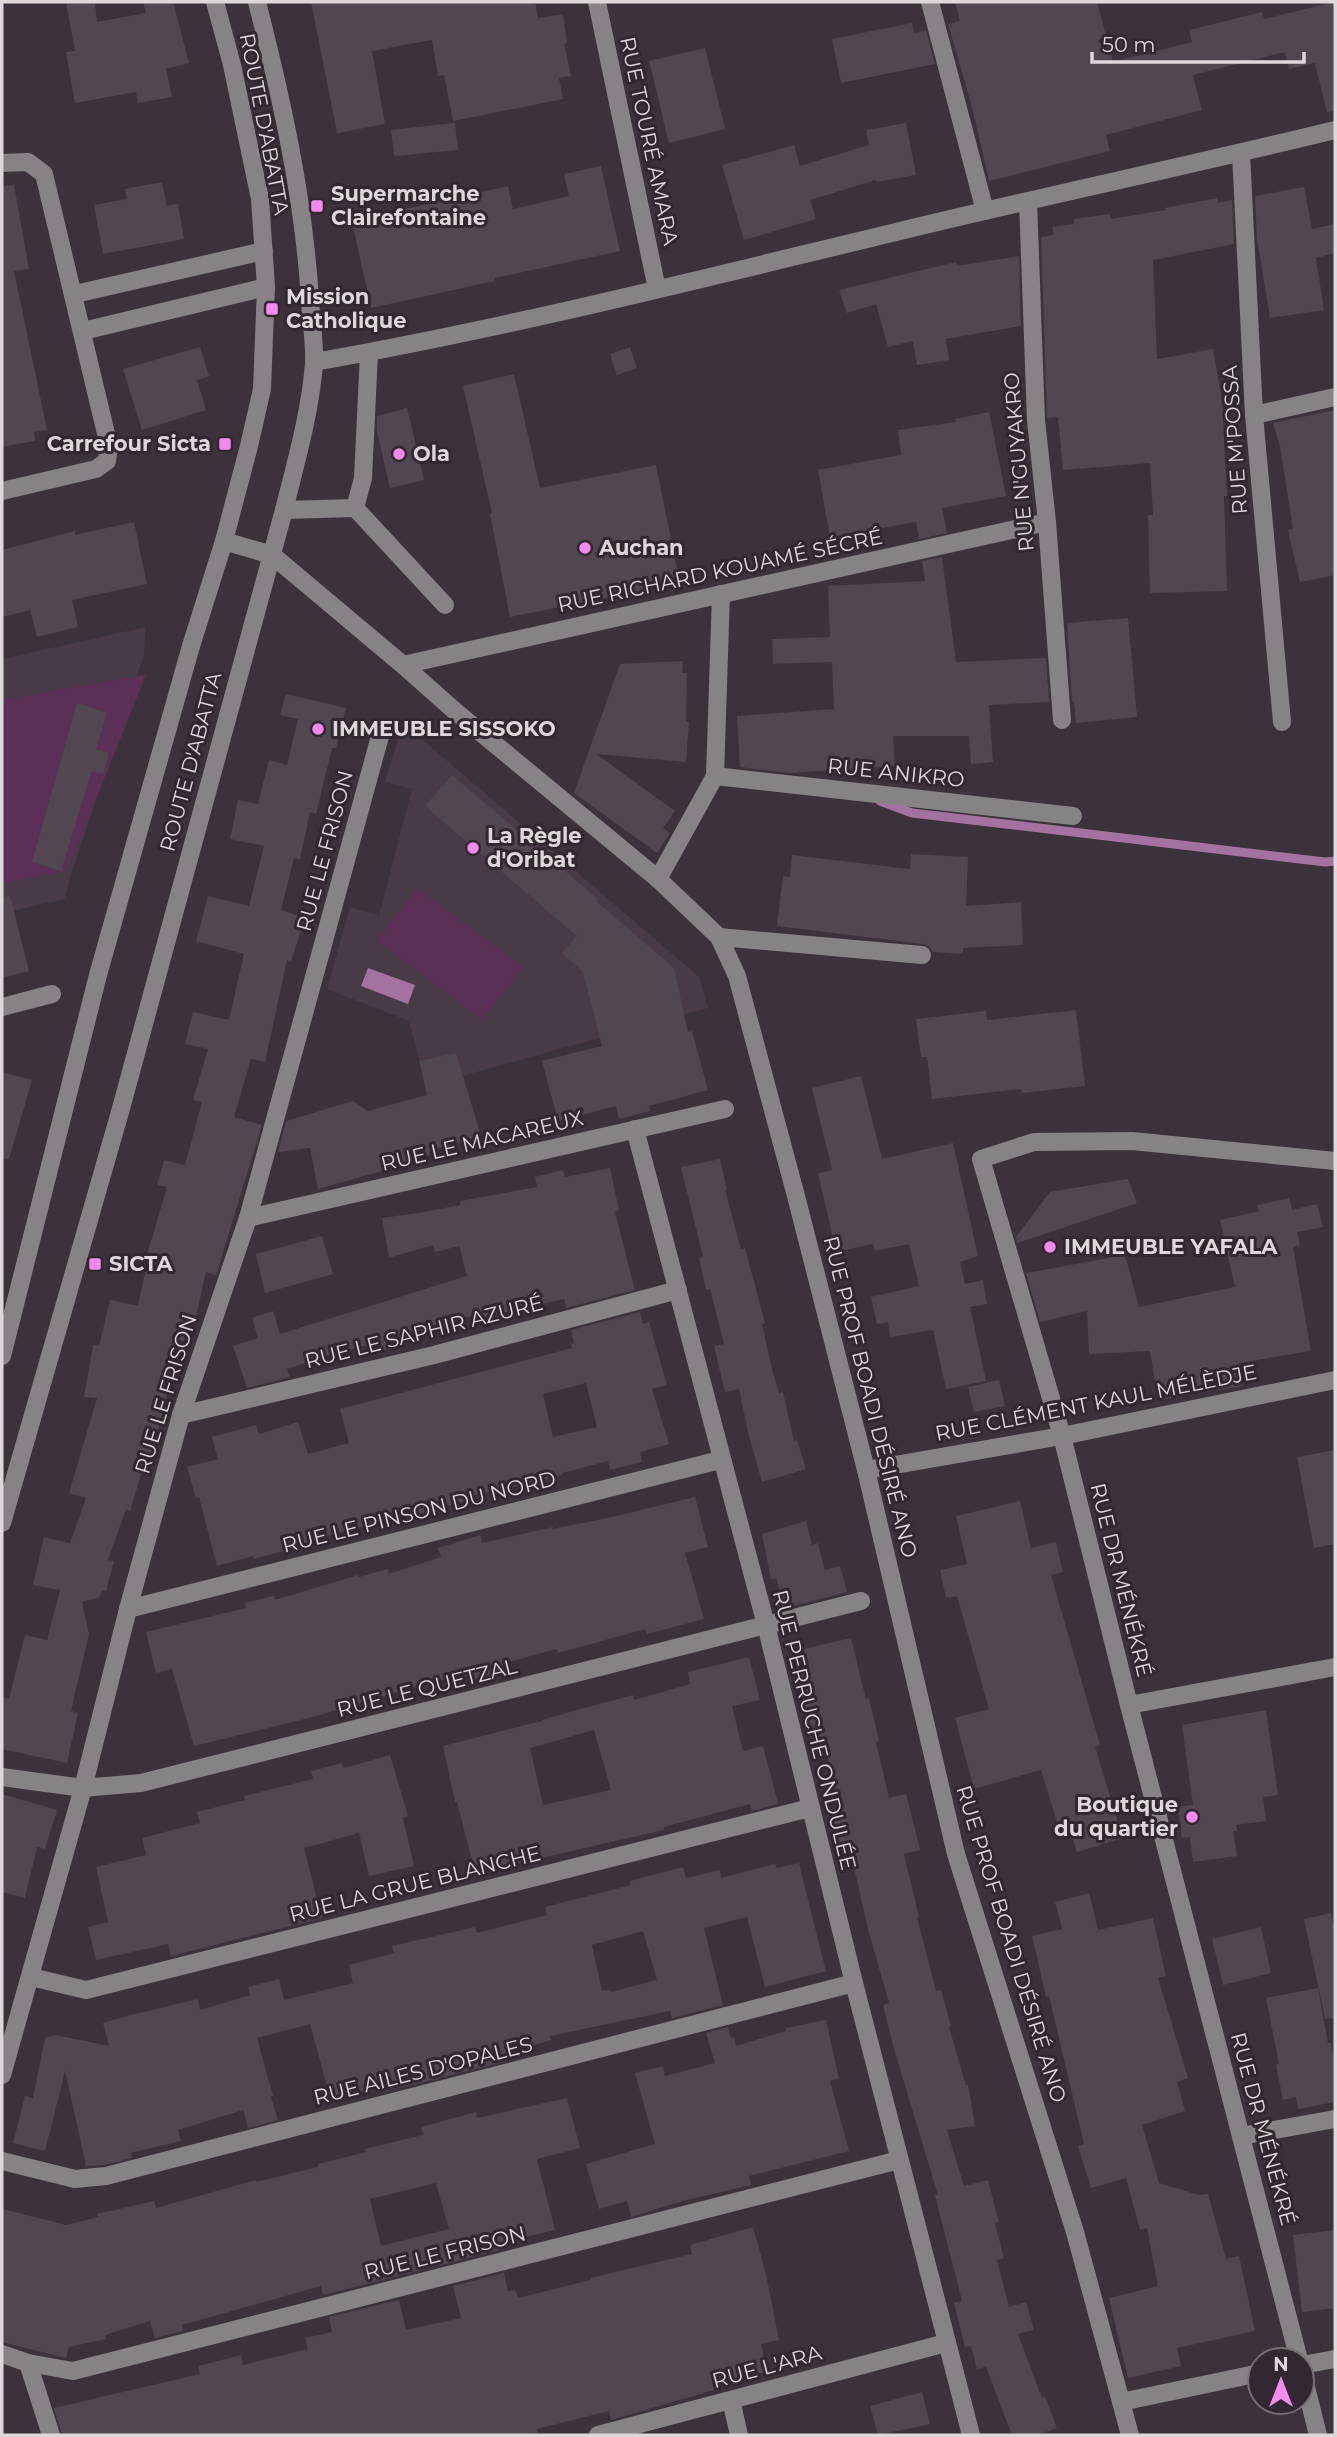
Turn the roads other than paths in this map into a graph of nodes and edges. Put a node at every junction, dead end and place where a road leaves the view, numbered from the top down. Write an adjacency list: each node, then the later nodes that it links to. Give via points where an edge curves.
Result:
1 (215, 2): 10 (street, ROUTE D'ABATTA, via 260,199)
2 (257, 2): 16 (street, ROUTE D'ABATTA, via 281,96 299,198)
3 (597, 2): 12 (street, RUE TOURÉ AMARA)
4 (930, 2): 9 (street)
5 (1335, 130): 6 (street)
6 (1241, 153): 8 (street); 18 (street, RUE M'POSSA)
7 (2, 163): 13 (street, via 28,162 44,174)
8 (1028, 201): 9 (street); 22 (street, RUE N'GUYAKRO, via 1036,420)
9 (985, 211): 12 (street)
10 (264, 251): 11 (street, ROUTE D'ABATTA); 13 (street)
11 (266, 286): 14 (street); 23 (street, ROUTE D'ABATTA, via 262,389)
12 (657, 289): 15 (street)
13 (75, 295): 14 (street)
14 (83, 331): 19 (street, via 109,446 107,461 96,469)
15 (369, 353): 16 (street); 20 (street, via 363,478)
16 (314, 362): 21 (street, ROUTE D'ABATTA)
17 (1335, 397): 18 (street)
18 (1254, 415): 29 (street, RUE M'POSSA)
19 (2, 491)
20 (355, 508): 21 (street); 26 (street)
21 (284, 510): 24 (street, ROUTE D'ABATTA)
22 (1047, 522): 25 (street, RUE RICHARD KOUAMÉ SÉCRÉ); 28 (street, RUE N'GUYAKRO)
23 (224, 541): 24 (street); 43 (street, ROUTE D'ABATTA, via 98,975)
24 (272, 555): 27 (street, RUE PROF BOADI DÉSIRÉ ANO); 49 (street, ROUTE D'ABATTA)
25 (721, 594): 27 (street, RUE RICHARD KOUAMÉ SÉCRÉ); 31 (street)
26 (444, 604)
27 (403, 664): 33 (street, RUE PROF BOADI DÉSIRÉ ANO)
28 (1062, 720)
29 (1282, 722)
30 (382, 729): 41 (street, RUE LE FRISON)
31 (715, 776): 32 (street, RUE ANIKRO); 33 (street)
32 (1073, 816)
33 (658, 879): 34 (street, RUE PROF BOADI DÉSIRÉ ANO)
34 (719, 937): 35 (street); 48 (street, RUE PROF BOADI DÉSIRÉ ANO, via 737,976)
35 (922, 955)
36 (51, 994): 37 (street)
37 (2, 1007)
38 (725, 1109): 39 (street, RUE LE MACAREUX)
39 (635, 1129): 41 (street, RUE LE MACAREUX); 42 (street, RUE PERRUCHE ONDULÉE)
40 (1335, 1161): 46 (street, RUE DR MÉNÉKRÉ, via 1132,1141 1034,1142 981,1159)
41 (248, 1219): 45 (street, RUE LE FRISON)
42 (678, 1290): 45 (street, RUE LE SAPHIR AZURÉ, via 434,1355); 47 (street, RUE PERRUCHE ONDULÉE)
43 (2, 1356)
44 (1335, 1380): 46 (street, RUE CLÉMENT KAUL MÉLÈDJE)
45 (181, 1415): 51 (street, RUE LE FRISON)
46 (1062, 1436): 48 (street, RUE CLÉMENT KAUL MÉLÈDJE); 54 (street, RUE DR MÉNÉKRÉ)
47 (720, 1460): 51 (street, RUE LE PINSON DU NORD); 52 (street, RUE PERRUCHE ONDULÉE)
48 (866, 1470): 73 (street, RUE PROF BOADI DÉSIRÉ ANO, via 956,1854 1075,2232)
49 (2, 1523)
50 (860, 1601): 52 (street, RUE LE QUETZAL)
51 (128, 1609): 56 (street, RUE LE FRISON)
52 (766, 1625): 56 (street, RUE LE QUETZAL, via 141,1783); 57 (street, RUE PERRUCHE ONDULÉE)
53 (1335, 1667): 54 (street)
54 (1129, 1705): 62 (street, RUE DR MÉNÉKRÉ)
55 (2, 1777): 56 (street, RUE LE QUETZAL)
56 (83, 1788): 58 (street, RUE LE FRISON)
57 (810, 1808): 58 (street, RUE LA GRUE BLANCHE, via 86,1990); 59 (street, RUE PERRUCHE ONDULÉE)
58 (31, 1977): 60 (street, RUE LE FRISON)
59 (853, 1983): 63 (street, RUE PERRUCHE ONDULÉE); 64 (street, RUE AILES D'OPALES, via 106,2176 75,2179)
60 (2, 2075)
61 (1335, 2119): 62 (street)
62 (1241, 2136): 66 (street, RUE DR MÉNÉKRÉ)
63 (899, 2160): 65 (street, RUE PERRUCHE ONDULÉE); 70 (street, RUE LE FRISON, via 73,2371)
64 (2, 2161)
65 (946, 2343): 72 (street, RUE L'ARA); 78 (street, RUE PERRUCHE ONDULÉE)
66 (1295, 2346)
67 (2, 2354): 70 (street, RUE LE FRISON)
68 (1335, 2359): 69 (street)
69 (1316, 2362)
70 (29, 2363): 75 (street)
71 (1246, 2377): 73 (street)
72 (731, 2400): 76 (street, RUE L'ARA); 77 (street)
73 (1121, 2402): 79 (street, RUE PROF BOADI DÉSIRÉ ANO)
74 (1313, 2416): 80 (street)
75 (51, 2435)
76 (598, 2435)
77 (739, 2435)
78 (971, 2435)
79 (1130, 2435)
80 (1318, 2435)

